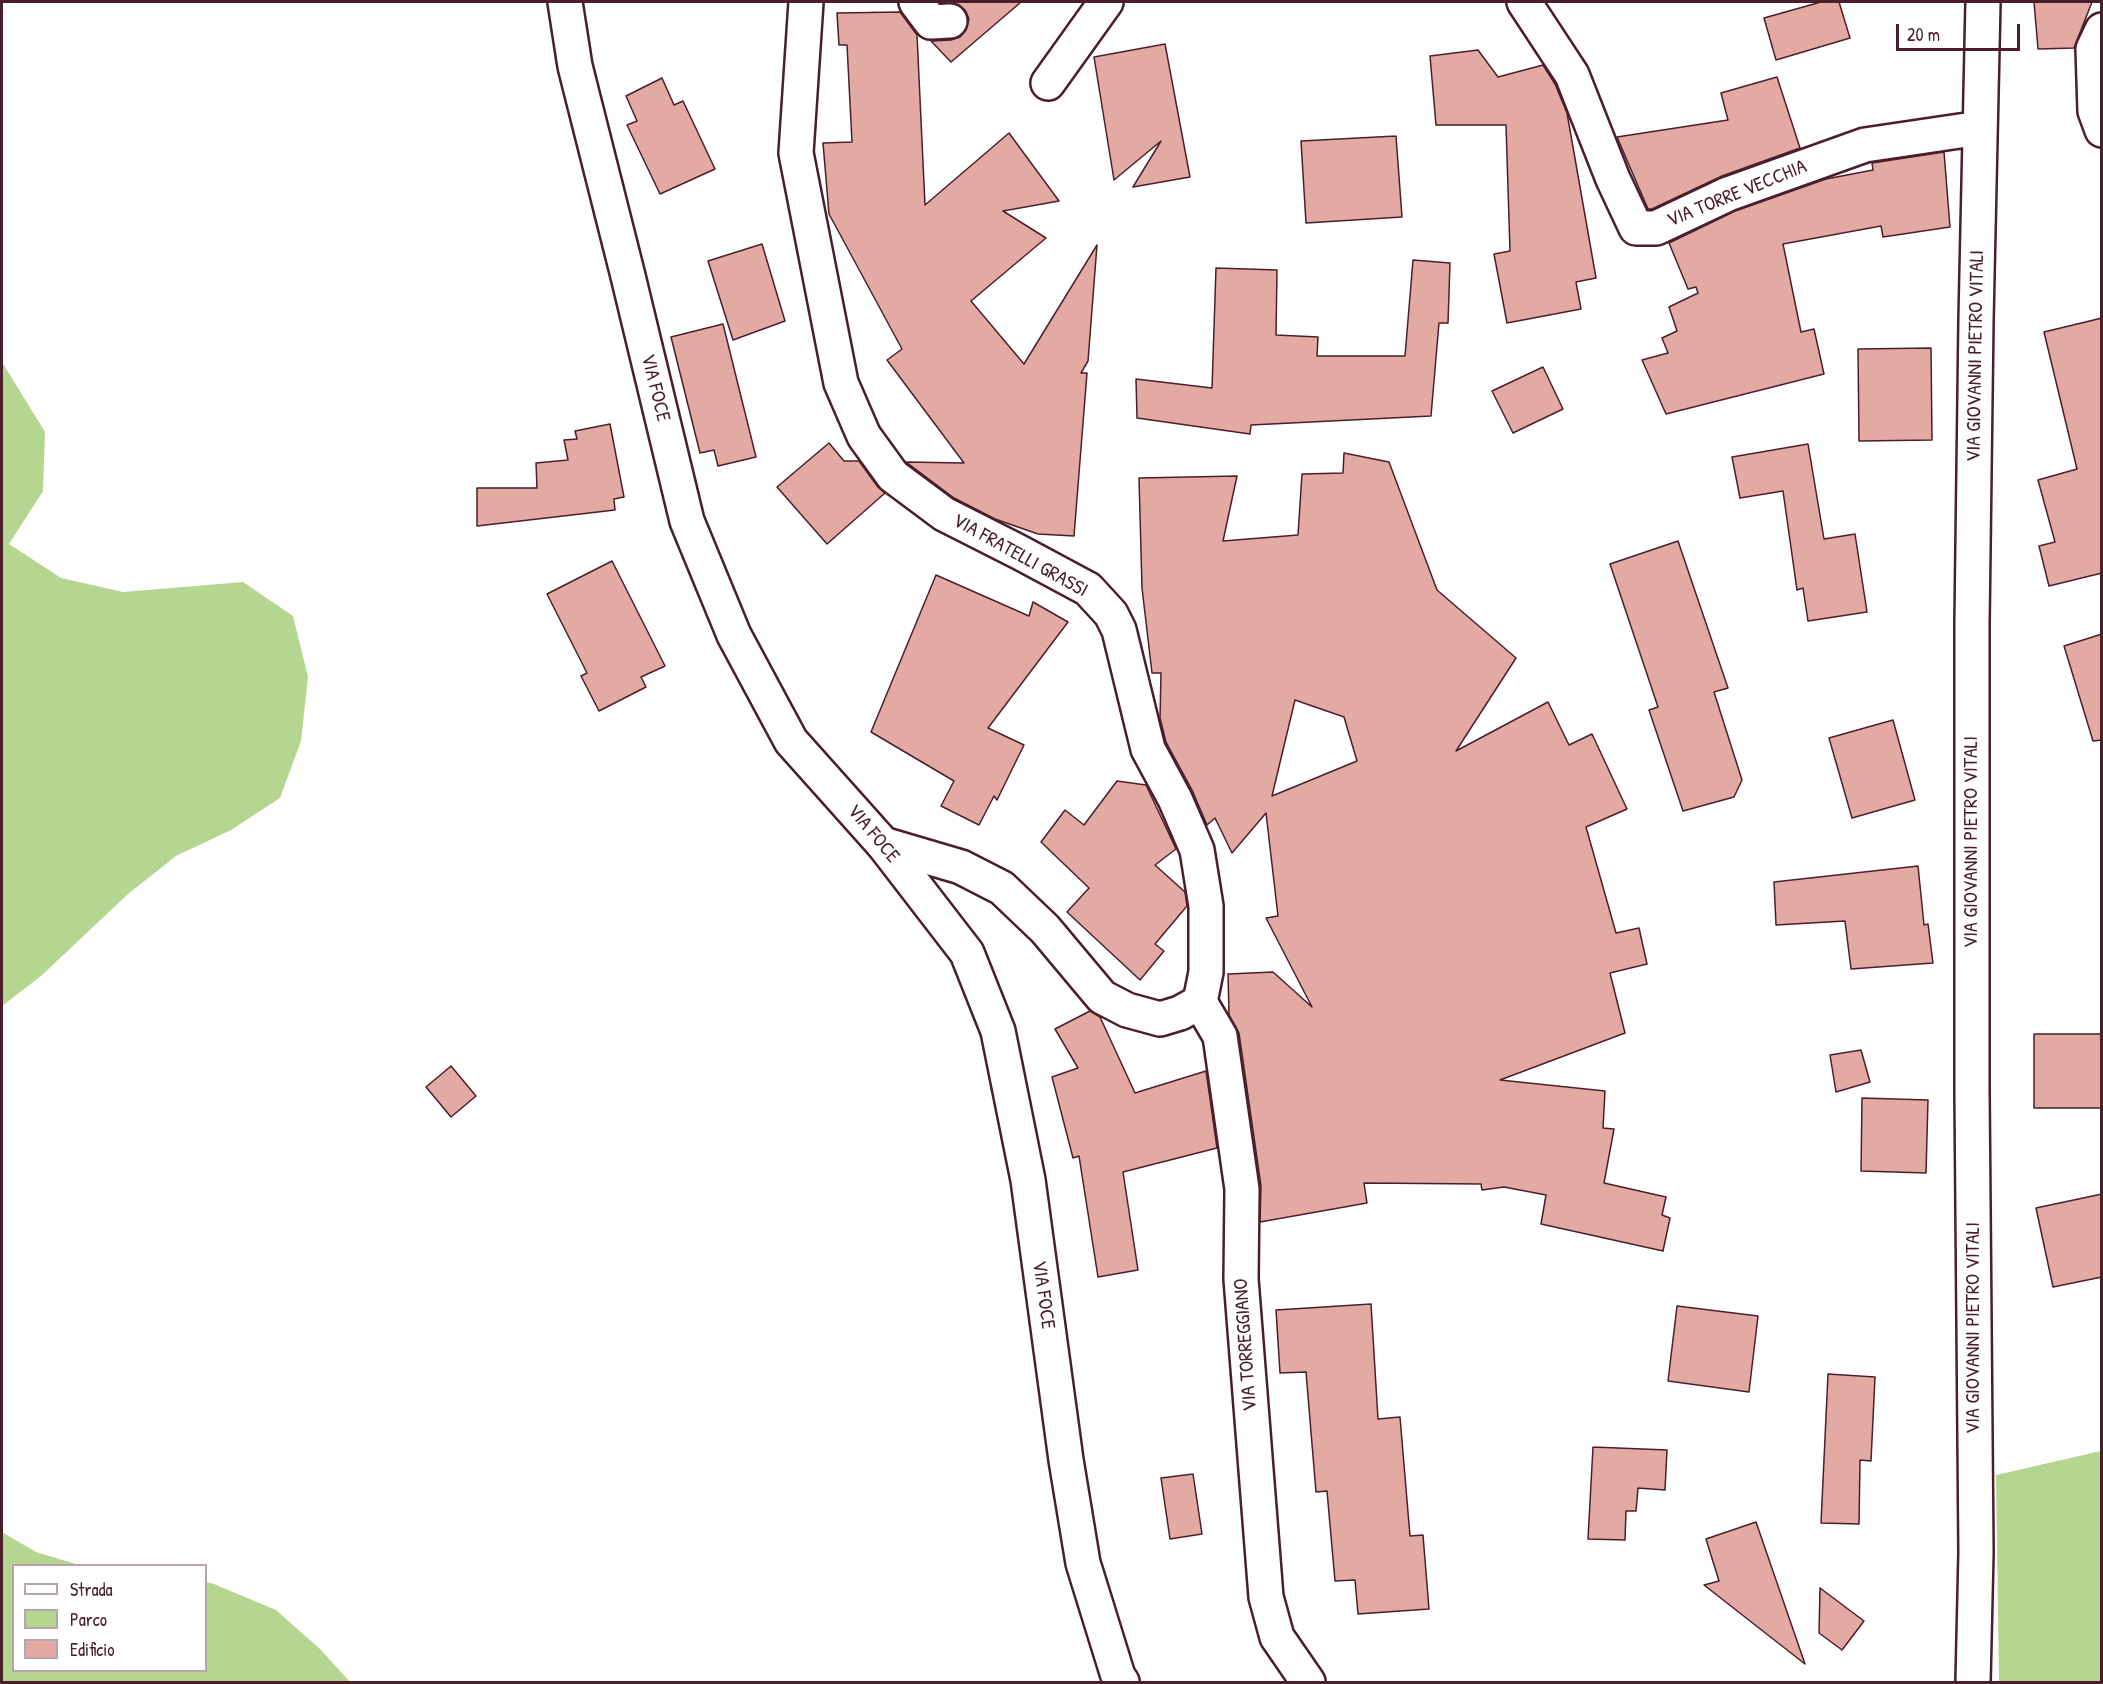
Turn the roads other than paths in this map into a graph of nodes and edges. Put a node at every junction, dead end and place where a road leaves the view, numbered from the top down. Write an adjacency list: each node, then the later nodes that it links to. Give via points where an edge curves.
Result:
1 (565, 2): 12 (street, VIA FOCE, via 574,66 687,521 734,635 791,741)
2 (806, 2): 13 (street, VIA FRATELLI GRASSI, via 796,153 841,383 864,436 893,476 944,514 1088,589 1111,614 1119,630 1148,749 1197,850 1206,906 1206,972)
3 (916, 2): 7 (street, via 931,22)
4 (1106, 2): 9 (street)
5 (1524, 2): 10 (street, VIA TORRE VECCHIA, via 1572,75 1636,228 1656,228 1728,194 1865,145)
6 (1983, 2): 10 (street, VIA GIOVANNI PIETRO VITALI)
7 (950, 21)
8 (2102, 30): 11 (street, via 2093,49 2095,111)
9 (1048, 83)
10 (1980, 128): 16 (street, VIA GIOVANNI PIETRO VITALI, via 1972,623 1976,1553)
11 (2102, 130)
12 (883, 844): 13 (street, via 961,867 1002,888 1045,929 1102,997 1127,1010 1160,1019); 14 (street, VIA FOCE, via 967,953 998,1031 1028,1180 1083,1563)
13 (1200, 1002): 15 (street, VIA TORREGGIANO, via 1220,1036 1242,1188 1241,1279 1266,1597 1277,1637)
14 (1122, 1683)
15 (1308, 1683)
16 (1973, 1683)

